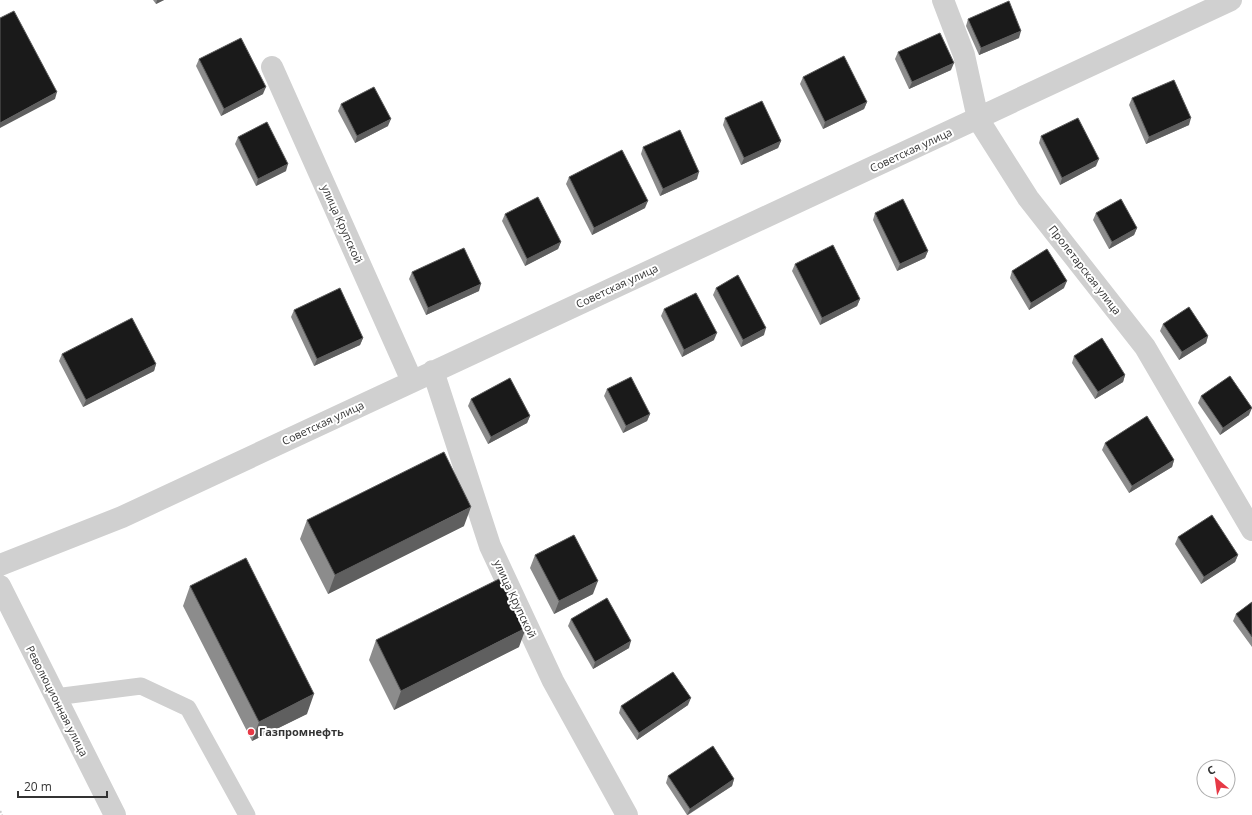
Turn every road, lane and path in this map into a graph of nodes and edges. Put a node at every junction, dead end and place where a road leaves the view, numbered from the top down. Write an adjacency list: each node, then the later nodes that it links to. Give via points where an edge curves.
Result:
1 (943, 0): 4 (street, Пролетарская улица, via 964,54)
2 (1231, 0): 4 (street, Советская улица)
3 (272, 67): 6 (street, улица Крупской)
4 (978, 119): 5 (street, Советская улица); 7 (street, Пролетарская улица, via 1028,198 1145,347)
5 (433, 371): 6 (street, Советская улица); 15 (street, улица Крупской, via 490,546 553,681)
6 (412, 381): 8 (street, Советская улица, via 122,517)
7 (1252, 530)
8 (0, 565)
9 (0, 586): 10 (street, Революционная улица)
10 (55, 697): 13 (street, Революционная улица); 14 (lane, via 141,686 188,708)
11 (0, 811): 12 (path)
12 (2, 815)
13 (115, 815)
14 (247, 815)
15 (627, 815)

